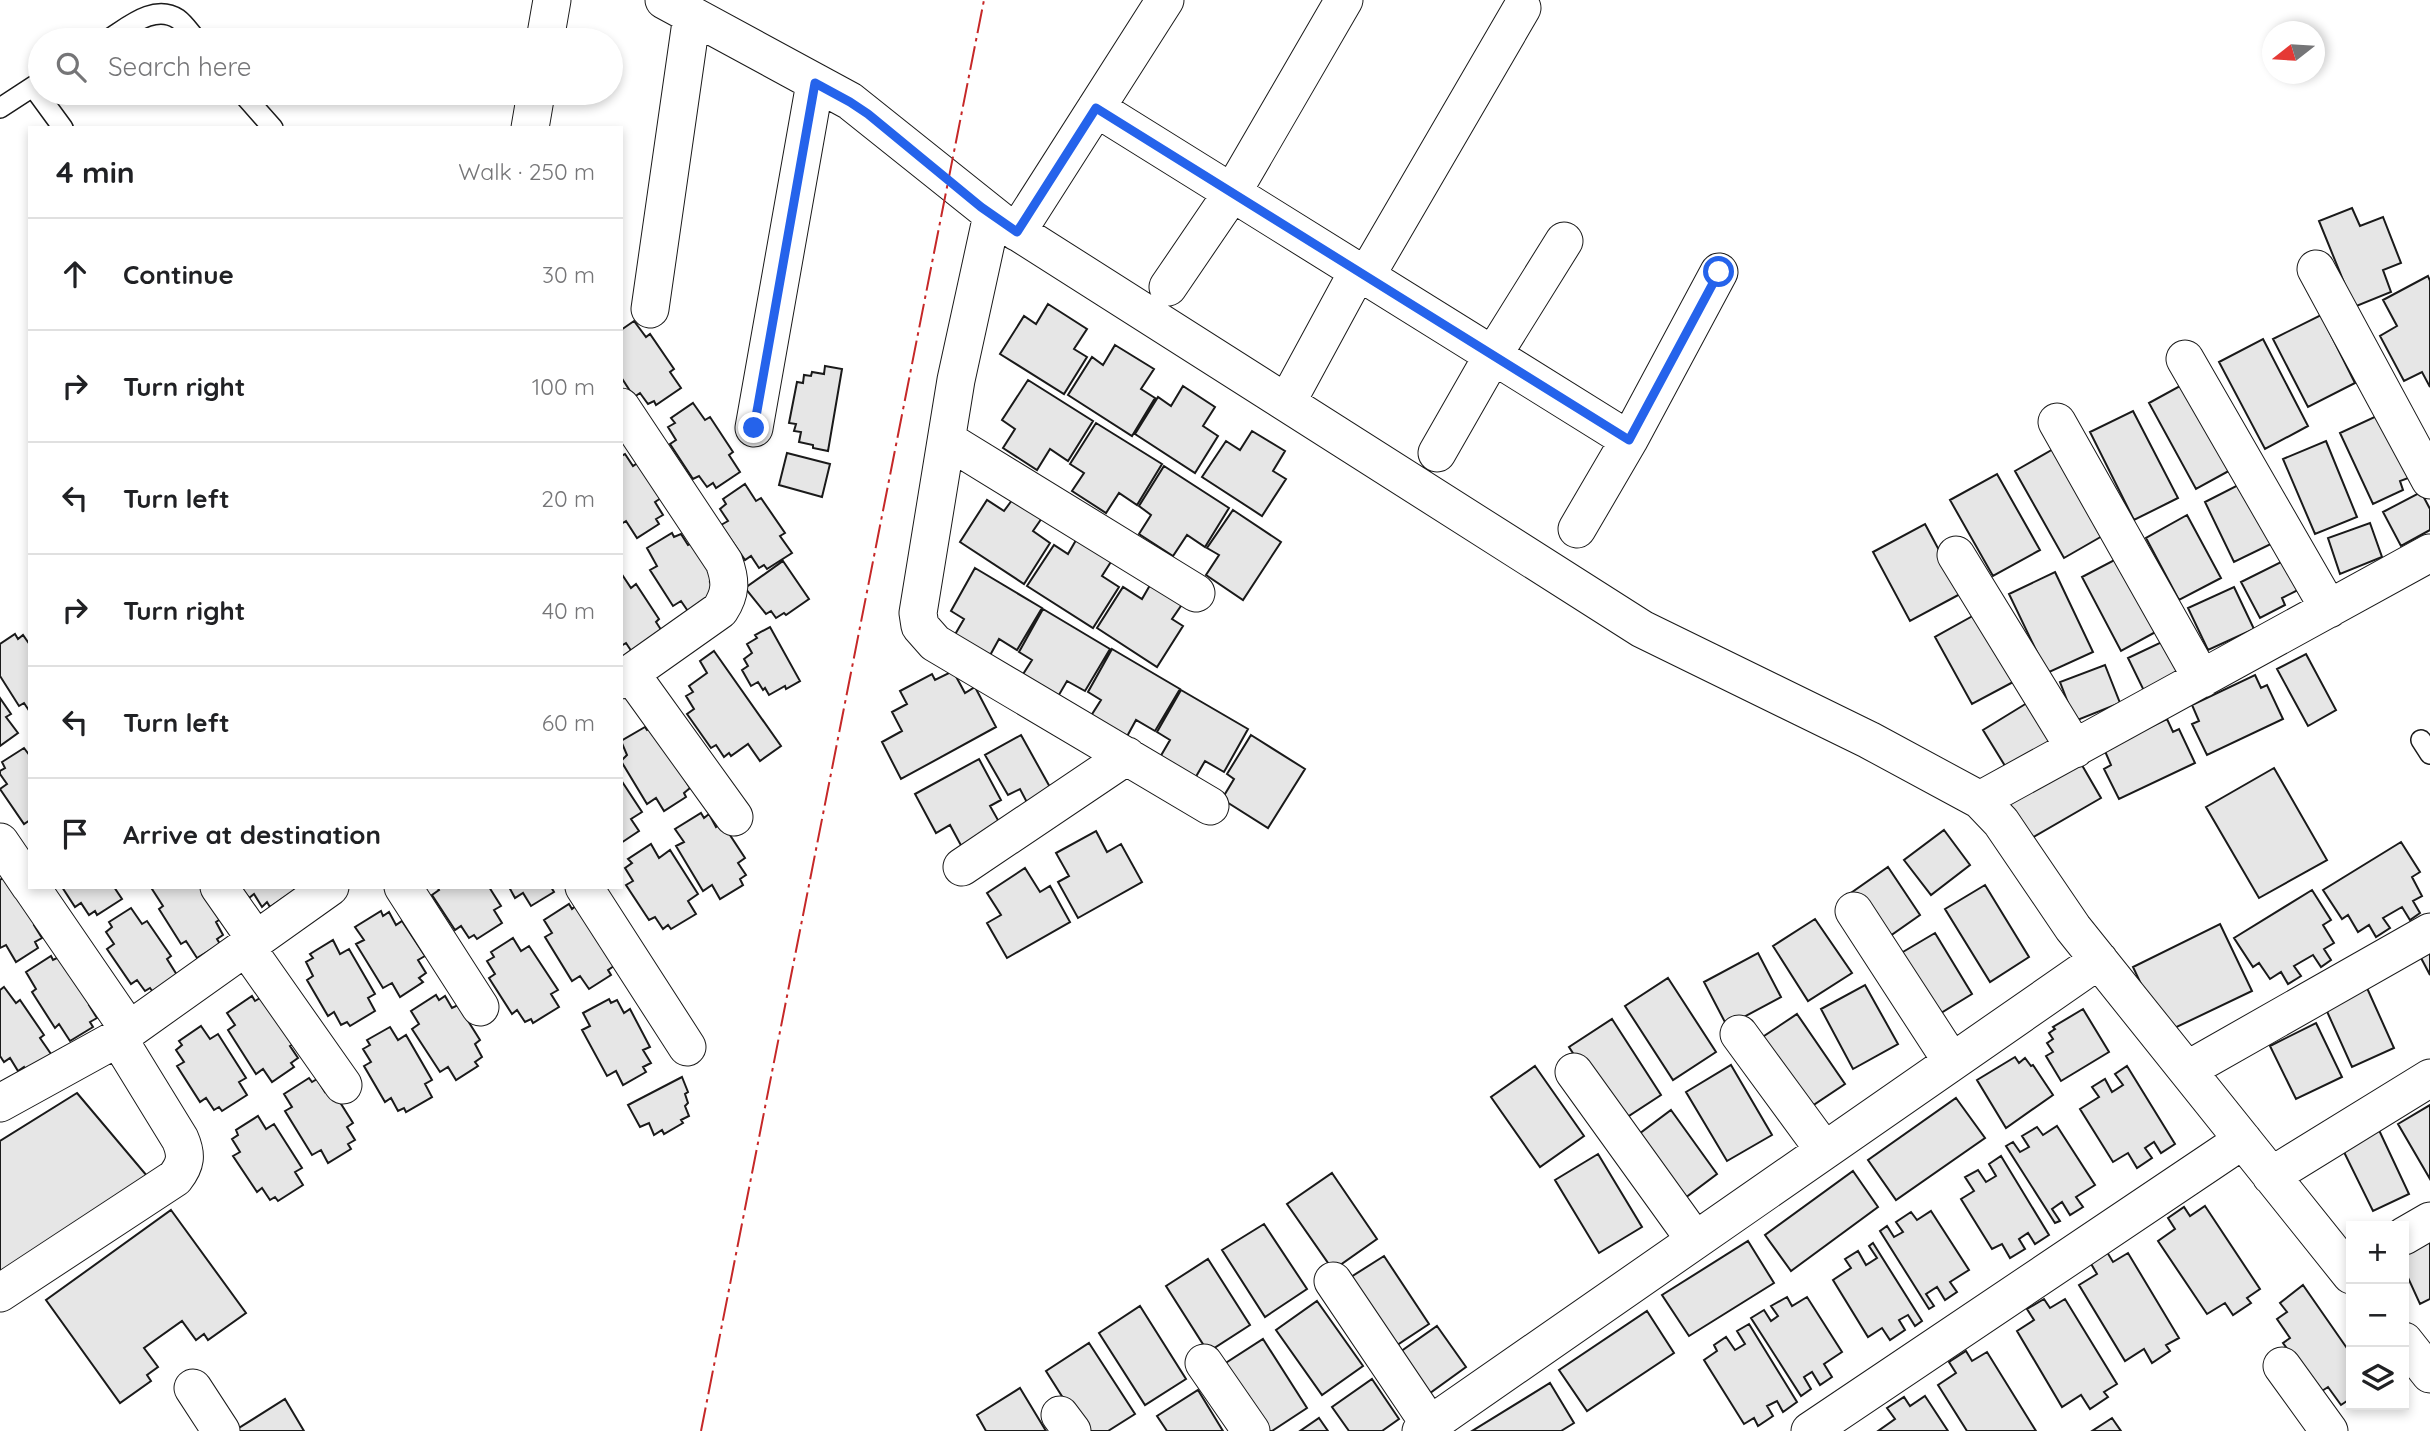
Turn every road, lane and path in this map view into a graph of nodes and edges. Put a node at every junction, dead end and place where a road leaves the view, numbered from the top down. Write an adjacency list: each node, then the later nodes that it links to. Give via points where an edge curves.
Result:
1 (552, 0): 8 (street)
2 (1165, 0): 15 (street)
3 (1343, 0): 19 (street)
4 (678, 8): 9 (street); 26 (street)
5 (1522, 8): 24 (street)
6 (127, 28): 7 (lane, via 163,13)
7 (186, 28)
8 (547, 28)
9 (815, 83): 20 (street, via 868,114); 32 (street)
10 (28, 91): 14 (lane)
11 (50, 105): 16 (lane)
12 (253, 105): 17 (lane)
13 (534, 105): 18 (street)
14 (0, 108)
15 (1096, 108): 19 (street); 20 (street)
16 (63, 126)
17 (271, 126)
18 (530, 126)
19 (1232, 193): 24 (street); 25 (street)
20 (1005, 223): 29 (street); 33 (street, via 956,380)
21 (1564, 241): 27 (street)
22 (2316, 269): 36 (street)
23 (1719, 272): 34 (street)
24 (1362, 274): 27 (street); 29 (street)
25 (1168, 286)
26 (650, 309)
27 (1493, 355): 34 (street); 35 (street)
28 (2185, 359): 41 (street)
29 (1287, 402): 46 (street, via 1657,637 1869,740)
30 (623, 410): 42 (street, via 724,562 730,578 729,596 720,610)
31 (2057, 422): 43 (street)
32 (754, 428)
33 (947, 440): 40 (street); 45 (street, via 918,613 920,626 934,643)
34 (1629, 440): 37 (street)
35 (1437, 453)
36 (2430, 480)
37 (1577, 529)
38 (1956, 555): 44 (street)
39 (2429, 555): 41 (street)
40 (1196, 593)
41 (2329, 609): 43 (street)
42 (624, 678): 48 (street)
43 (2202, 679): 44 (street)
44 (2075, 749): 46 (street)
45 (1127, 756): 47 (street); 50 (street)
46 (1980, 800): 60 (street, via 2001,822)
47 (1210, 806)
48 (734, 817)
49 (0, 842): 51 (street)
50 (962, 867)
51 (28, 883)
52 (32, 889): 62 (street)
53 (220, 889): 59 (street)
54 (327, 889): 59 (street)
55 (403, 889): 61 (street)
56 (585, 889): 64 (street)
57 (1854, 911): 65 (street)
58 (2430, 932): 66 (street)
59 (251, 944): 62 (street); 69 (street)
60 (2099, 960): 65 (street); 66 (street)
61 (480, 1007)
62 (123, 1034): 70 (street); 79 (street, via 180,1139 186,1154 184,1167 175,1178)
63 (1739, 1034): 72 (street)
64 (687, 1047)
65 (1952, 1062): 72 (street)
66 (2187, 1070): 71 (street)
67 (1574, 1072): 76 (street)
68 (2430, 1078): 73 (street)
69 (343, 1085)
70 (0, 1103)
71 (2243, 1140): 73 (street); 88 (street)
72 (1824, 1150): 76 (street)
73 (2271, 1175): 77 (street)
74 (2430, 1221): 75 (street)
75 (2409, 1233)
76 (1695, 1240): 85 (street)
77 (2346, 1265)
78 (1332, 1281): 85 (street)
79 (0, 1293)
80 (2409, 1347): 83 (street)
81 (1204, 1363): 87 (street)
82 (2282, 1366): 89 (street)
83 (2430, 1374)
84 (193, 1388): 86 (street)
85 (1426, 1428)
86 (221, 1431)
87 (1251, 1431)
88 (1810, 1431)
89 (2329, 1431)

